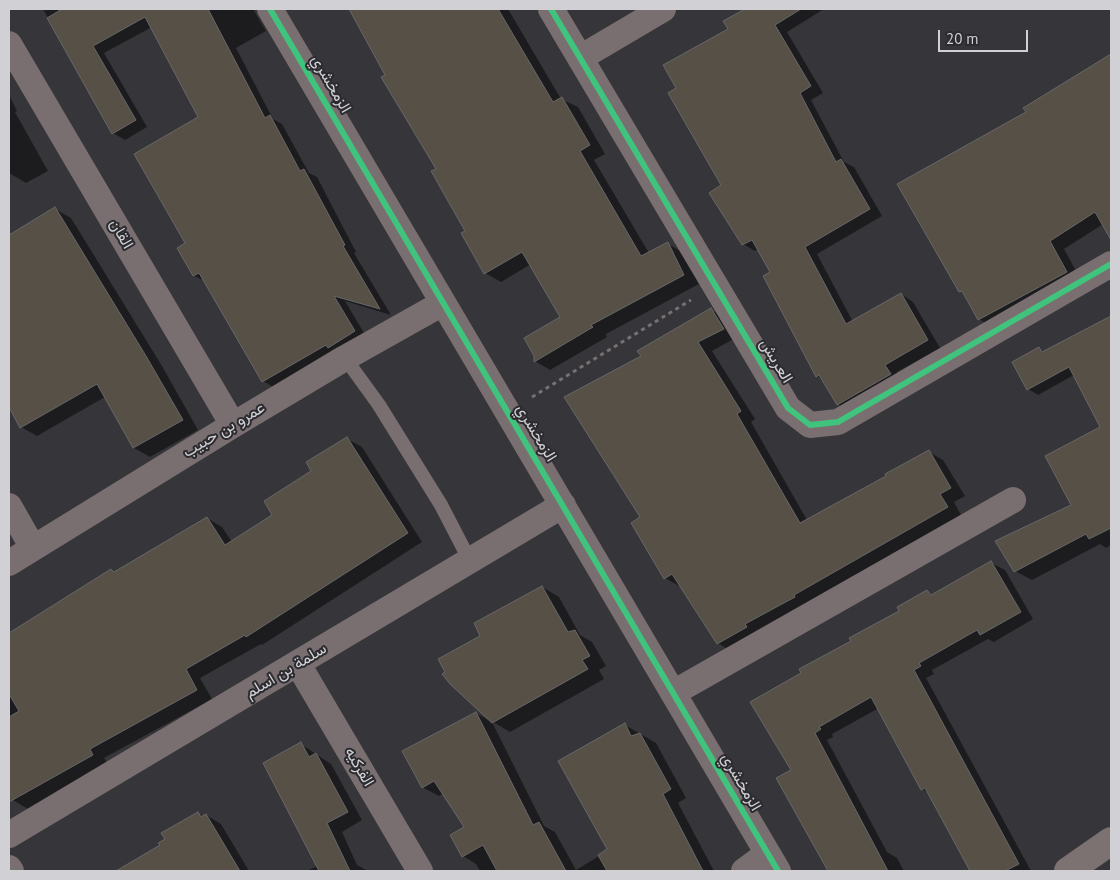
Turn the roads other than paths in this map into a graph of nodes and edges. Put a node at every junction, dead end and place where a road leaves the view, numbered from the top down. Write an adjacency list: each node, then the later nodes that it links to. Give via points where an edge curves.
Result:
1 (270, 9): 7 (street, الزمخشري)
2 (551, 9): 5 (street, العريش)
3 (663, 9): 5 (street)
4 (9, 44): 9 (street, القان)
5 (580, 58): 6 (street, العريش, via 788,408 810,425 838,422)
6 (1111, 264)
7 (444, 303): 8 (street, عمرو بن حبيب); 12 (street, الزمخشري)
8 (345, 358): 9 (street, عمرو بن حبيب); 14 (lane, via 380,405 441,505)
9 (233, 425): 13 (street, عمرو بن حبيب)
10 (1013, 500): 17 (street)
11 (9, 506): 13 (street)
12 (563, 506): 14 (street, سلمة بن اسلم); 17 (street, الزمخشري)
13 (33, 548): 15 (street, عمرو بن حبيب)
14 (470, 561): 16 (street, سلمة بن اسلم)
15 (9, 563)
16 (298, 664): 18 (street, سلمة بن اسلم); 23 (street, الفركيه)
17 (672, 693): 20 (street, الزمخشري)
18 (9, 835)
19 (1111, 841): 25 (street)
20 (773, 862): 24 (street)
21 (9, 868): 22 (street)
22 (11, 871)
23 (420, 871)
24 (744, 871)
25 (1068, 871)

